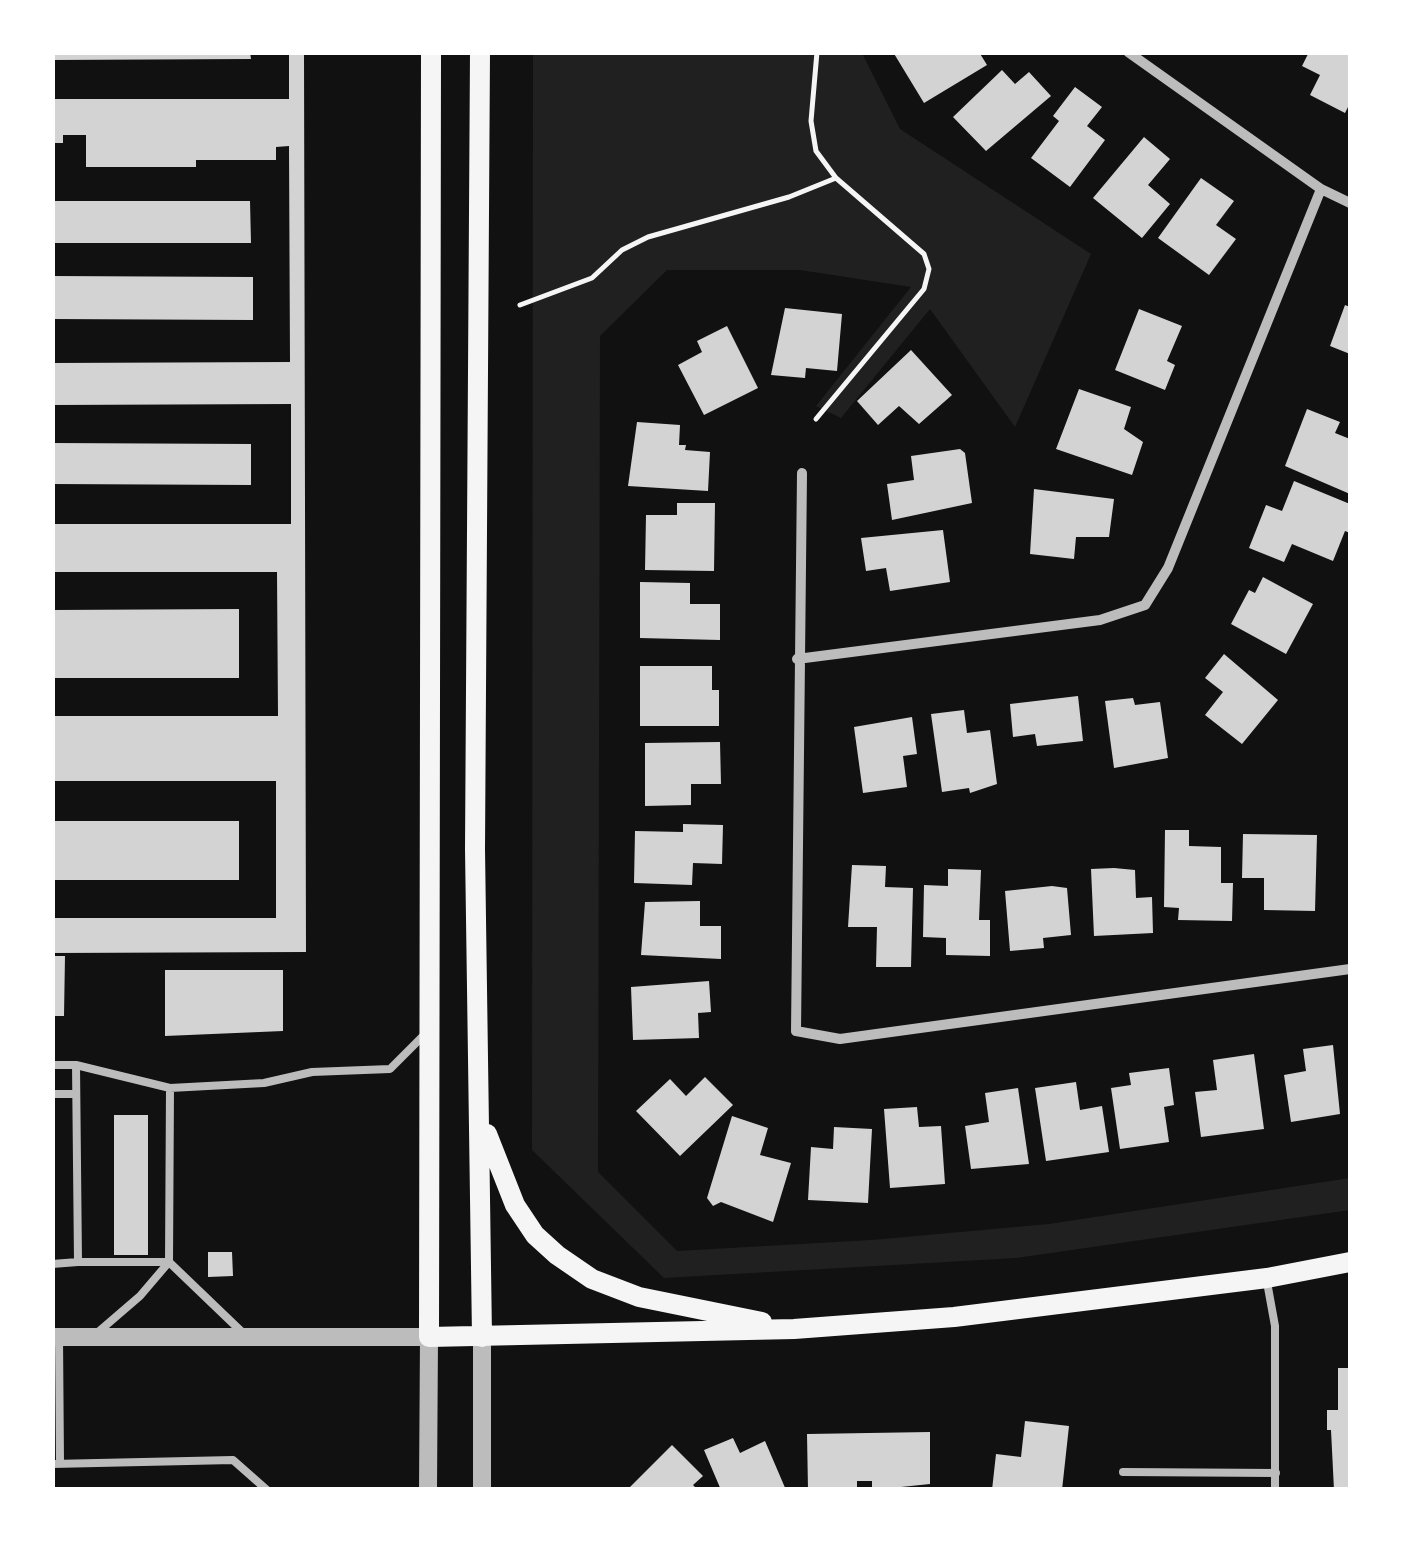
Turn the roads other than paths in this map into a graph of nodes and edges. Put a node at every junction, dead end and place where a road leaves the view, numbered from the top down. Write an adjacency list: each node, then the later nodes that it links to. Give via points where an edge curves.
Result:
1 (431, 52): 9 (main road)
2 (480, 52): 12 (main road, via 475,849)
3 (1128, 52): 4 (street)
4 (1321, 190): 5 (street); 7 (street, via 1168,568 1145,605 1100,620)
5 (1350, 203)
6 (802, 472): 7 (street)
7 (797, 660): 8 (street, via 796,1032 840,1039)
8 (1350, 969)
9 (430, 1030): 13 (lane, via 390,1070); 26 (main road)
10 (52, 1065): 11 (lane)
11 (76, 1065): 13 (lane); 15 (lane)
12 (481, 1078): 21 (main road, via 487,1134 503,1180 535,1235 557,1256 639,1298); 24 (main road)
13 (170, 1088): 17 (lane)
14 (52, 1094): 15 (lane)
15 (76, 1094): 16 (lane)
16 (78, 1262): 17 (lane); 19 (lane)
17 (169, 1262): 22 (lane); 23 (lane)
18 (1350, 1262): 20 (main road)
19 (52, 1264)
20 (1266, 1278): 21 (main road, via 954,1317); 29 (lane, via 1275,1326)
21 (794, 1329): 24 (main road)
22 (248, 1336): 23 (street); 26 (street)
23 (92, 1337): 25 (street)
24 (482, 1337): 26 (main road); 32 (street)
25 (56, 1338): 27 (lane)
26 (429, 1338): 31 (street)
27 (56, 1464): 30 (lane, via 234,1460)
28 (1123, 1472): 29 (lane)
29 (1276, 1473): 33 (lane)
30 (267, 1490)
31 (428, 1490)
32 (482, 1490)
33 (1276, 1490)

